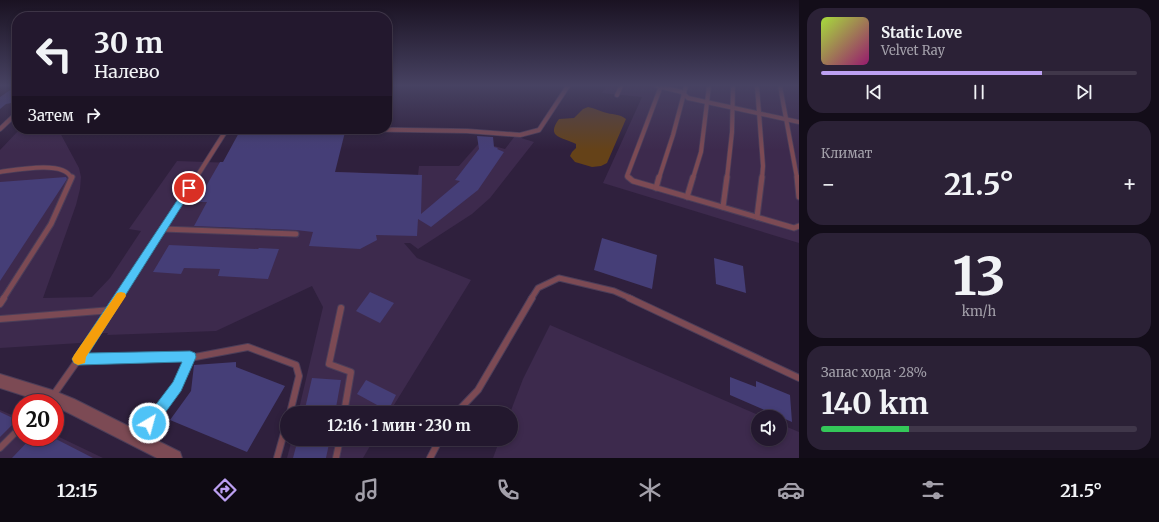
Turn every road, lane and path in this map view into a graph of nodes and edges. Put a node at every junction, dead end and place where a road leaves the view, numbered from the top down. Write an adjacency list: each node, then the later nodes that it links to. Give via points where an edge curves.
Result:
1 (554, 107): 14 (lane, via 539,130 520,135)
2 (652, 107): 17 (lane, via 627,176 633,181)
3 (680, 107): 17 (lane)
4 (707, 107): 18 (lane, via 701,152)
5 (727, 107): 8 (lane)
6 (759, 107): 9 (lane)
7 (784, 107): 11 (lane)
8 (734, 109): 9 (lane); 20 (lane, via 731,155)
9 (760, 114): 11 (lane); 21 (lane, via 763,166)
10 (12, 118): 13 (lane)
11 (786, 119): 12 (lane); 19 (lane)
12 (799, 122)
13 (0, 130)
14 (392, 130)
15 (224, 134): 23 (lane)
16 (0, 172): 25 (lane, via 54,167 68,172 72,177 51,224)
17 (656, 188): 18 (lane)
18 (687, 197): 20 (lane)
19 (799, 197)
20 (723, 207): 21 (lane)
21 (757, 217): 22 (lane, via 794,228)
22 (799, 226)
23 (163, 229): 24 (lane); 27 (lane)
24 (296, 234)
25 (0, 304)
26 (341, 308): 36 (lane, via 330,364 351,372)
27 (112, 310): 28 (lane); 30 (lane)
28 (0, 319)
29 (190, 357): 30 (lane); 35 (lane, via 248,348 296,365 299,376); 40 (lane, via 177,387)
30 (78, 359): 34 (lane)
31 (799, 378): 37 (lane, via 614,291 560,278 538,288 478,390)
32 (0, 381): 33 (street)
33 (33, 394)
34 (52, 394)
35 (292, 406)
36 (345, 406)
37 (463, 406)
38 (64, 407): 40 (street)
39 (12, 436): 44 (lane)
40 (137, 439): 45 (street)
41 (280, 446): 46 (lane)
42 (339, 446): 47 (lane)
43 (436, 446): 48 (lane)
44 (0, 448)
45 (174, 458)
46 (277, 458)
47 (336, 458)
48 (430, 458)

